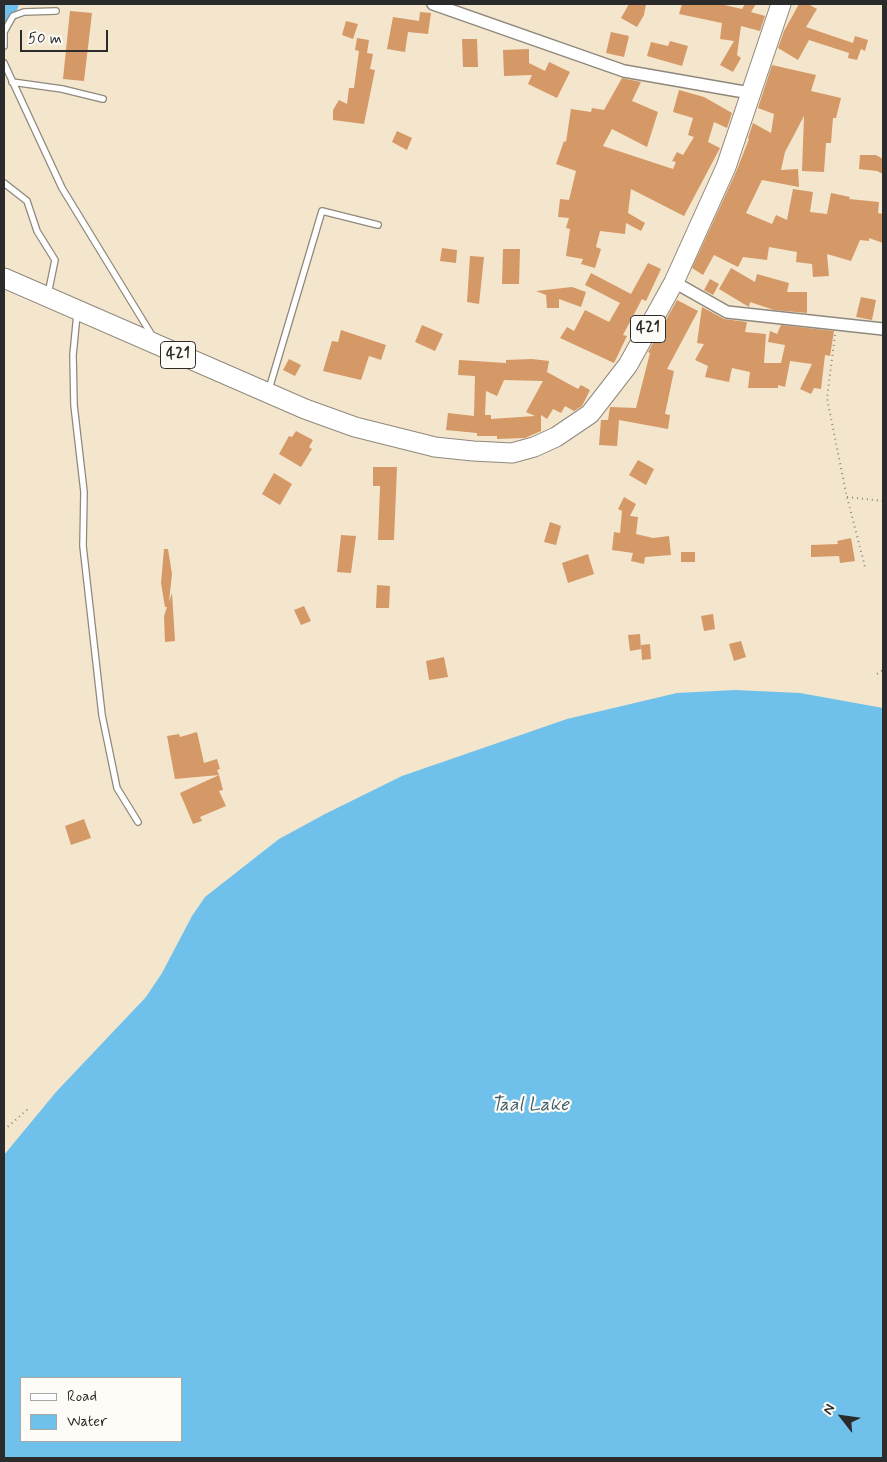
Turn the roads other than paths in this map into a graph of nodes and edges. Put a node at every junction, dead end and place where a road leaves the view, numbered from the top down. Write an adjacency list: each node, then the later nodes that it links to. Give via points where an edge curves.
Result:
1 (433, 4): 7 (street, via 624,71)
2 (781, 4): 7 (main road, 421)
3 (56, 11): 4 (lane, via 24,12 13,16 4,32)
4 (4, 46)
5 (4, 63): 6 (lane)
6 (12, 82): 8 (lane); 16 (lane, via 62,188)
7 (750, 93): 12 (main road, 421, via 726,167)
8 (103, 99)
9 (4, 183): 13 (lane, via 27,201 37,231 55,260)
10 (378, 225): 17 (lane, via 322,211)
11 (4, 278): 13 (main road, 421)
12 (674, 282): 15 (street, via 727,312); 17 (main road, 421, via 628,365 590,414 556,437 534,447 512,453 435,447 355,427)
13 (48, 298): 14 (main road, 421)
14 (78, 310): 16 (main road, 421); 18 (lane, via 73,355 74,405 84,492 83,546 102,715 117,788)
15 (883, 329)
16 (158, 345): 17 (main road, 421)
17 (268, 394)
18 (138, 822)

